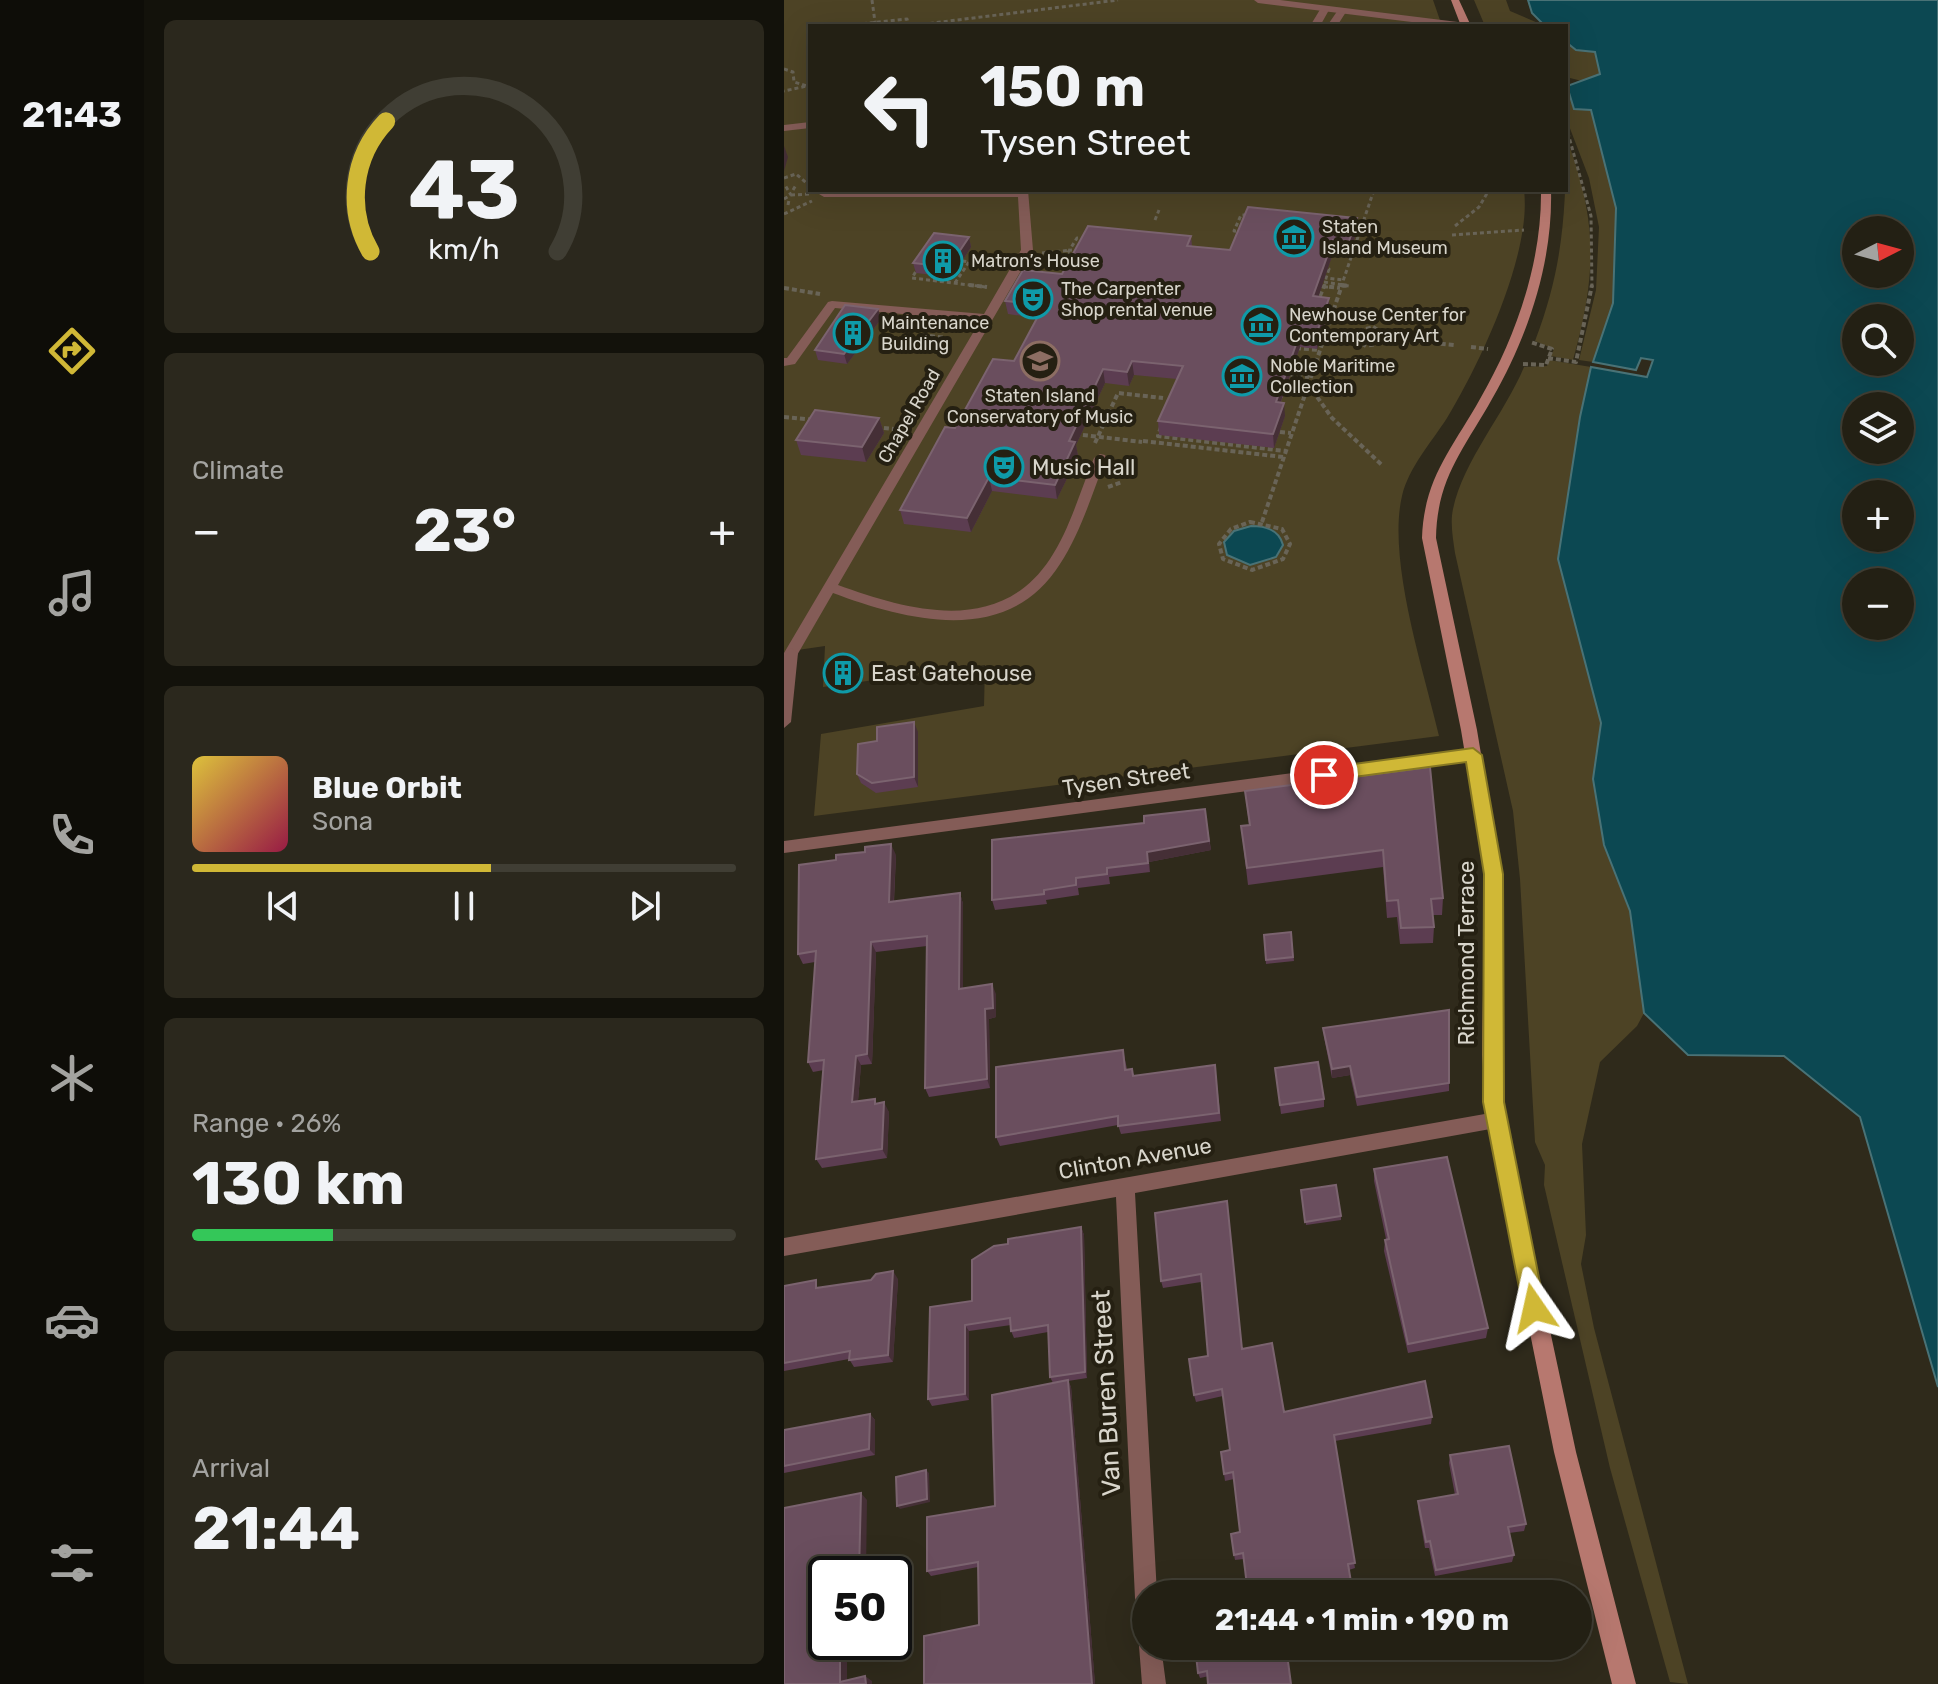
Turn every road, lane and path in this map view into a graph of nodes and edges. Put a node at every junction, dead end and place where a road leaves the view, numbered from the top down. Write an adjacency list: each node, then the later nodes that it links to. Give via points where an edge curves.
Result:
1 (872, 0): 9 (path)
2 (1118, 0): 6 (path)
3 (1258, 0): 7 (street)
4 (1455, 0): 16 (main road)
5 (1033, 3): 6 (path)
6 (1036, 10): 12 (path)
7 (1324, 10): 8 (street); 13 (street)
8 (1341, 12): 14 (street); 15 (street)
9 (875, 22): 10 (path); 11 (path, via 907,19)
10 (858, 24)
11 (908, 24)
12 (925, 24)
13 (1316, 24)
14 (1333, 24)
15 (1448, 24)
16 (1465, 24)
17 (784, 69): 18 (path, via 793,72 794,82)
18 (808, 86): 19 (path)
19 (784, 91)
20 (808, 125): 21 (street)
21 (784, 128)
22 (1568, 132): 83 (path, via 1592,207 1596,247 1576,362)
23 (784, 178): 25 (path, via 796,174)
24 (785, 185): 34 (path, via 791,195)
25 (808, 185)
26 (808, 186): 27 (path)
27 (800, 190)
28 (1023, 192): 32 (street); 66 (street, Chapel Road, via 1027,250)
29 (1373, 192): 43 (path)
30 (1488, 192): 42 (path, via 1473,214)
31 (1546, 192): 111 (main road, Richmond Terrace, via 1543,238 1513,338 1493,387 1438,476 1429,505 1432,561)
32 (821, 197): 35 (path)
33 (797, 199): 35 (path)
34 (787, 201)
35 (801, 205): 37 (path)
36 (1159, 210): 40 (path)
37 (784, 214)
38 (1257, 216): 45 (path, via 1241,215 1234,231)
39 (1249, 219): 45 (path)
40 (1155, 220)
41 (1353, 226): 43 (path)
42 (1455, 226)
43 (1361, 227): 49 (path)
44 (1524, 230): 46 (path)
45 (1243, 232): 50 (path)
46 (1452, 235)
47 (1092, 239): 51 (path, via 1077,238)
48 (1347, 242): 49 (path)
49 (1356, 243): 56 (path)
50 (1237, 245)
51 (1071, 248): 52 (path); 54 (path)
52 (1083, 250)
53 (1315, 252): 56 (path)
54 (1042, 254)
55 (926, 255): 60 (path, via 912,278)
56 (1351, 256): 63 (path)
57 (962, 261): 62 (path, via 969,262)
58 (1318, 268): 63 (path, via 1329,269 1326,278)
59 (944, 276): 60 (path)
60 (940, 282): 62 (path)
61 (1324, 282): 63 (path)
62 (955, 283): 66 (path)
63 (1341, 284): 64 (path); 67 (path, via 1324,286 1320,296); 70 (path)
64 (1349, 286)
65 (784, 288): 68 (path, via 828,296)
66 (1004, 289): 71 (street, Chapel Road)
67 (1308, 295)
68 (832, 304): 71 (street); 84 (street, via 791,361)
69 (1325, 310): 70 (path)
70 (1332, 311): 72 (path)
71 (987, 318): 98 (street, Chapel Road)
72 (1322, 331): 74 (path); 82 (path)
73 (922, 335): 75 (path)
74 (1354, 335): 76 (path, via 1366,346); 76 (path, via 1373,327)
75 (946, 338)
76 (1385, 338): 78 (path)
77 (1532, 342): 83 (path, via 1552,349)
78 (1454, 345)
79 (1287, 347): 82 (path)
80 (1471, 347): 81 (path)
81 (1488, 349)
82 (1319, 350): 88 (path)
83 (1548, 358): 86 (path, via 1546,365)
84 (784, 362)
85 (1283, 364): 88 (path, via 1296,365 1292,375)
86 (1523, 364)
87 (1289, 381): 88 (path)
88 (1308, 382): 89 (path); 91 (path, via 1289,385 1285,396); 93 (path); 107 (path, via 1332,418)
89 (1320, 384)
90 (1174, 395): 102 (path, via 1118,393)
91 (1272, 395)
92 (1287, 415): 93 (path)
93 (1297, 416): 101 (path)
94 (784, 417): 95 (path)
95 (829, 422)
96 (1162, 425): 103 (path, via 1158,436)
97 (875, 427): 98 (path)
98 (920, 432): 109 (street, Chapel Road)
99 (1280, 432): 101 (path)
100 (1069, 433): 102 (path)
101 (1291, 433): 105 (path)
102 (1098, 437): 104 (path); 106 (path)
103 (1216, 443): 104 (path); 105 (path)
104 (1214, 449): 105 (path)
105 (1284, 454): 108 (path)
106 (1095, 456): 109 (street, via 1053,564 1007,605 965,617 934,616)
107 (1383, 466)
108 (1262, 522): 108 (path, via 1229,529 1219,544 1223,559 1252,570 1283,559 1288,536)
109 (829, 587): 110 (street, Chapel Road, via 791,653)
110 (784, 722)
111 (1473, 755): 112 (street, Tysen Street); 113 (main road, Richmond Terrace, via 1493,874 1491,1055)
112 (784, 847)
113 (1496, 1120): 114 (street, Clinton Avenue); 119 (main road, Richmond Terrace, via 1565,1452)
114 (1125, 1185): 115 (street, Clinton Avenue); 116 (street, Van Buren Street)
115 (784, 1247)
116 (1145, 1580)
117 (1151, 1660): 118 (street)
118 (1154, 1684)
119 (1624, 1684)

